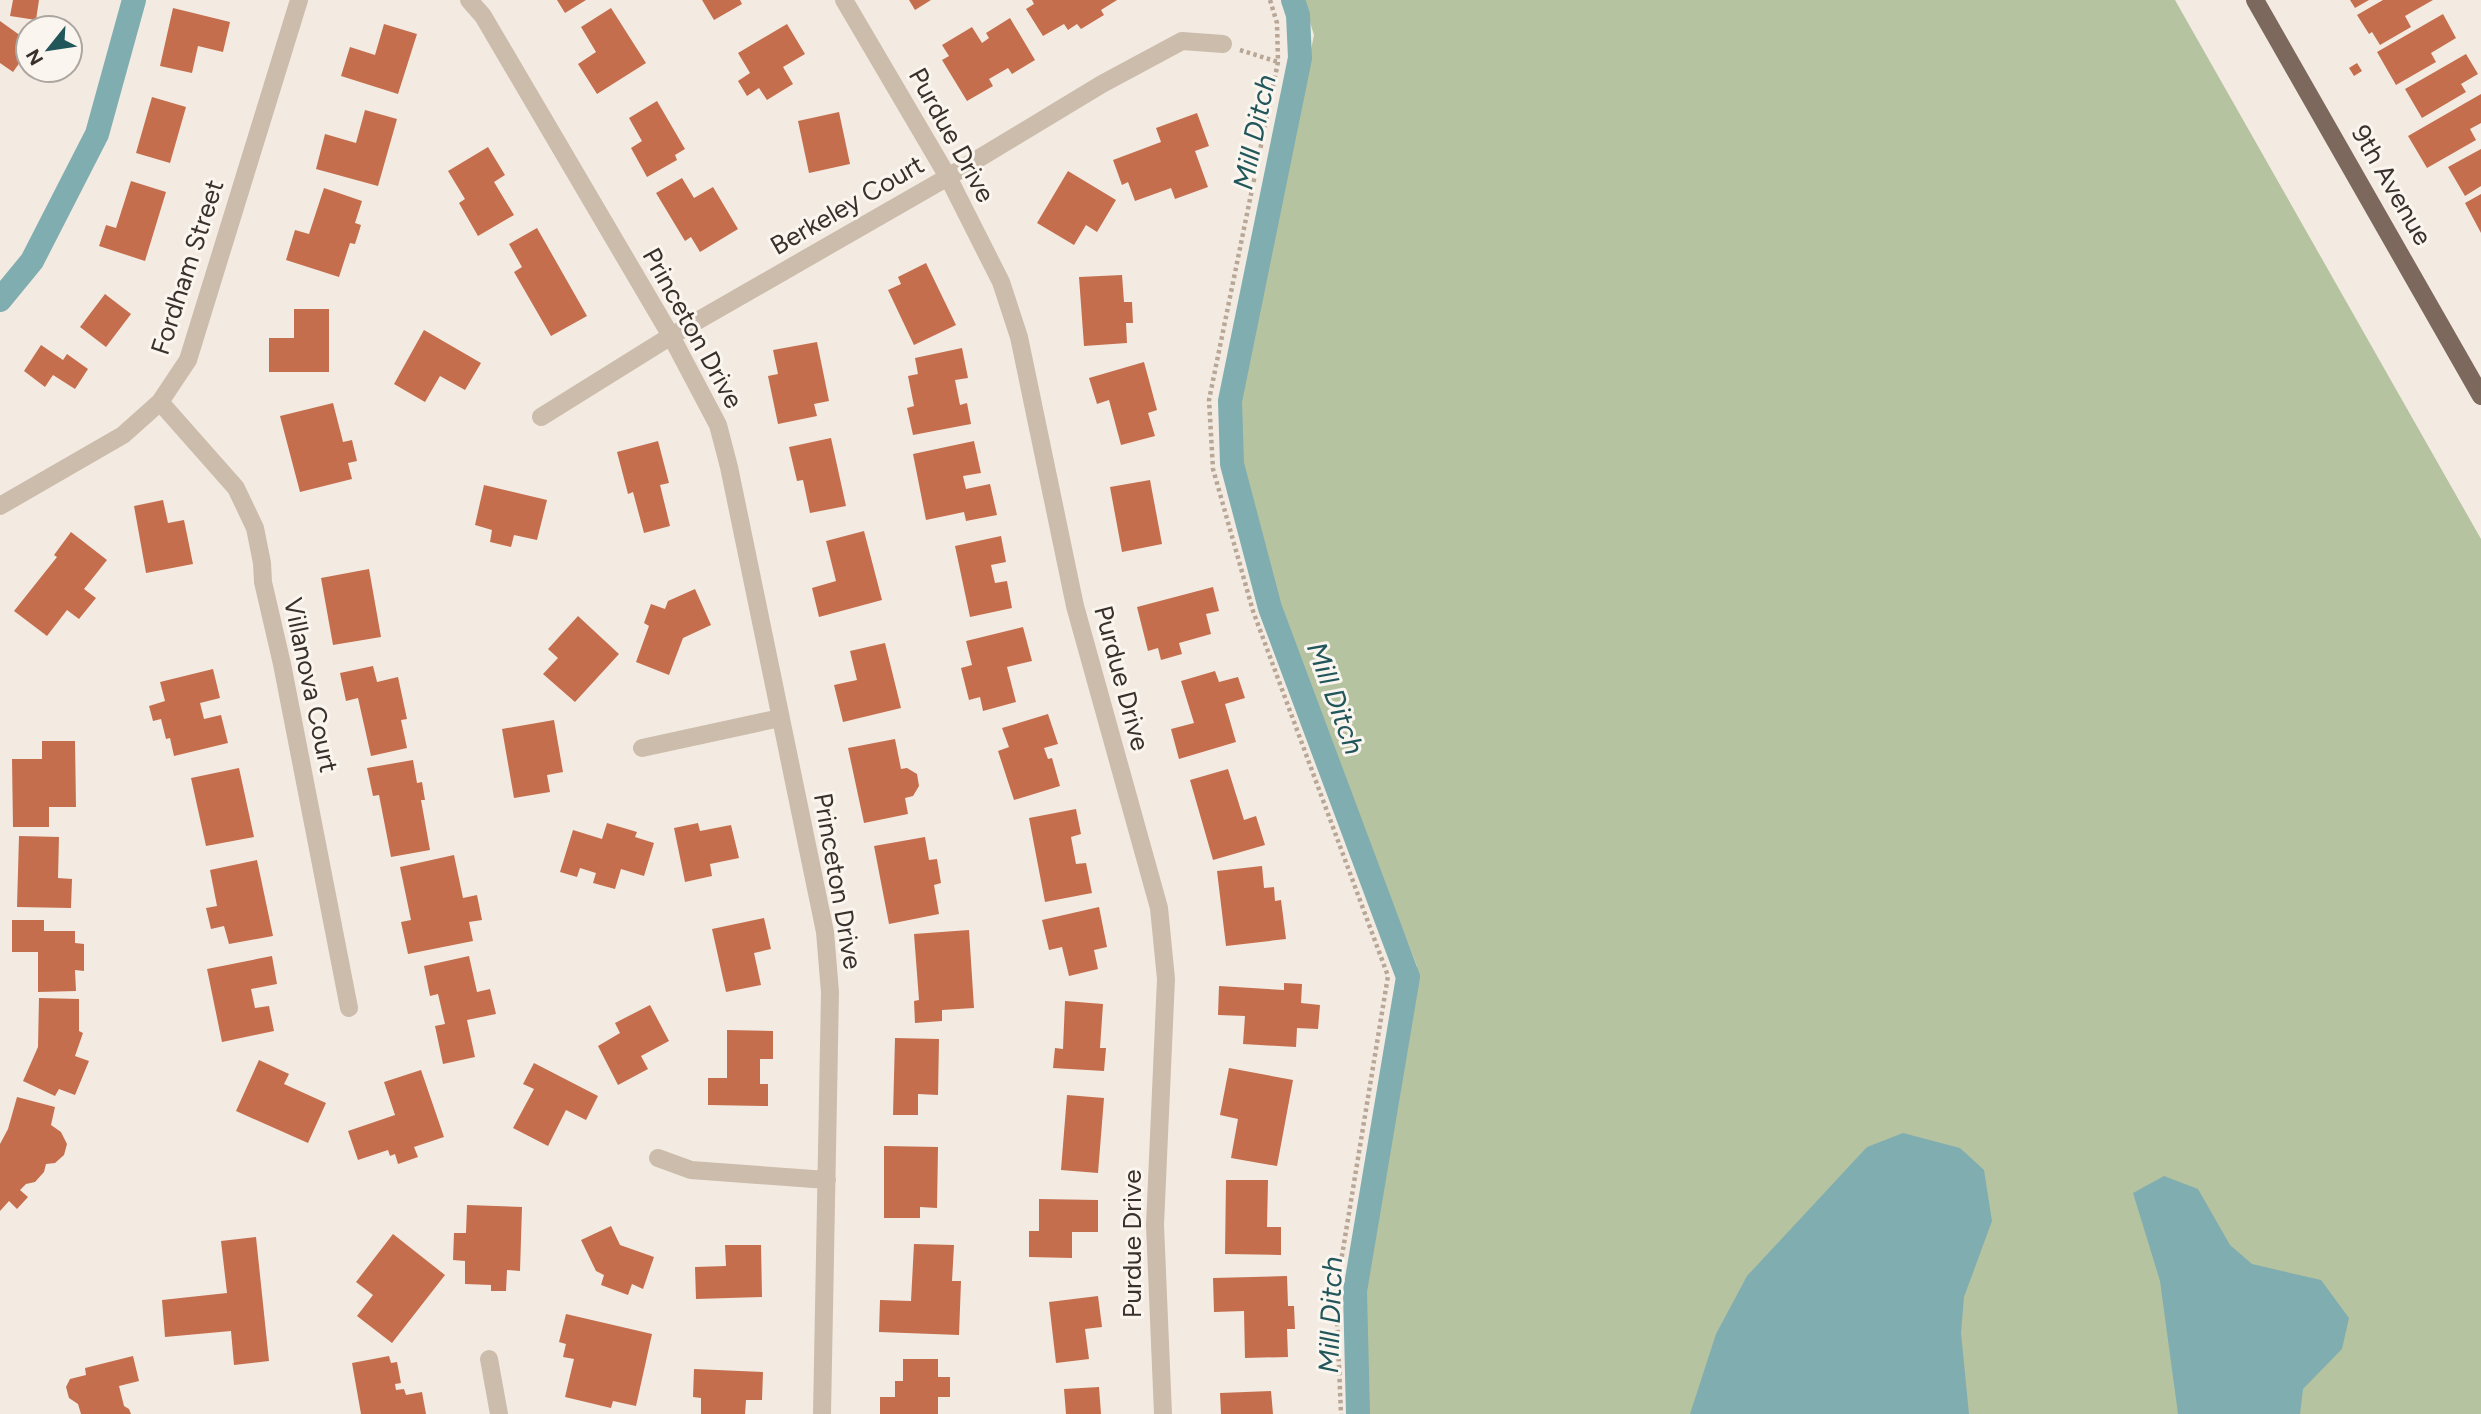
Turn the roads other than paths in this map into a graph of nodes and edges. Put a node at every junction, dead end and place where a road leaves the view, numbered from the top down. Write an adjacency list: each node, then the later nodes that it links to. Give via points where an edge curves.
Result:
1 (299, 0): 9 (street, Fordham Street, via 188,360)
2 (469, 0): 7 (street, Princeton Drive, via 483,16)
3 (844, 0): 6 (street, Purdue Drive)
4 (2255, 0): 8 (main road, 9th Avenue)
5 (1223, 44): 6 (street, Berkeley Court, via 1182,41)
6 (948, 177): 7 (street, Berkeley Court); 20 (street, Purdue Drive, via 1001,282 1018,337 1075,606 1159,908 1166,979 1155,1225)
7 (671, 336): 10 (street, Berkeley Court); 12 (street, Princeton Drive, via 718,425)
8 (2481, 396)
9 (160, 402): 11 (street, Fordham Street, via 123,435); 14 (street, Villanova Court, via 236,488 255,528)
10 (541, 417)
11 (0, 506)
12 (780, 718): 13 (street); 16 (street, Princeton Drive, via 825,932 830,992)
13 (642, 748)
14 (349, 1008)
15 (659, 1158): 16 (street, via 691,1170)
16 (827, 1180): 19 (street, Princeton Drive)
17 (489, 1359): 18 (street)
18 (499, 1414)
19 (821, 1414)
20 (1163, 1414)

